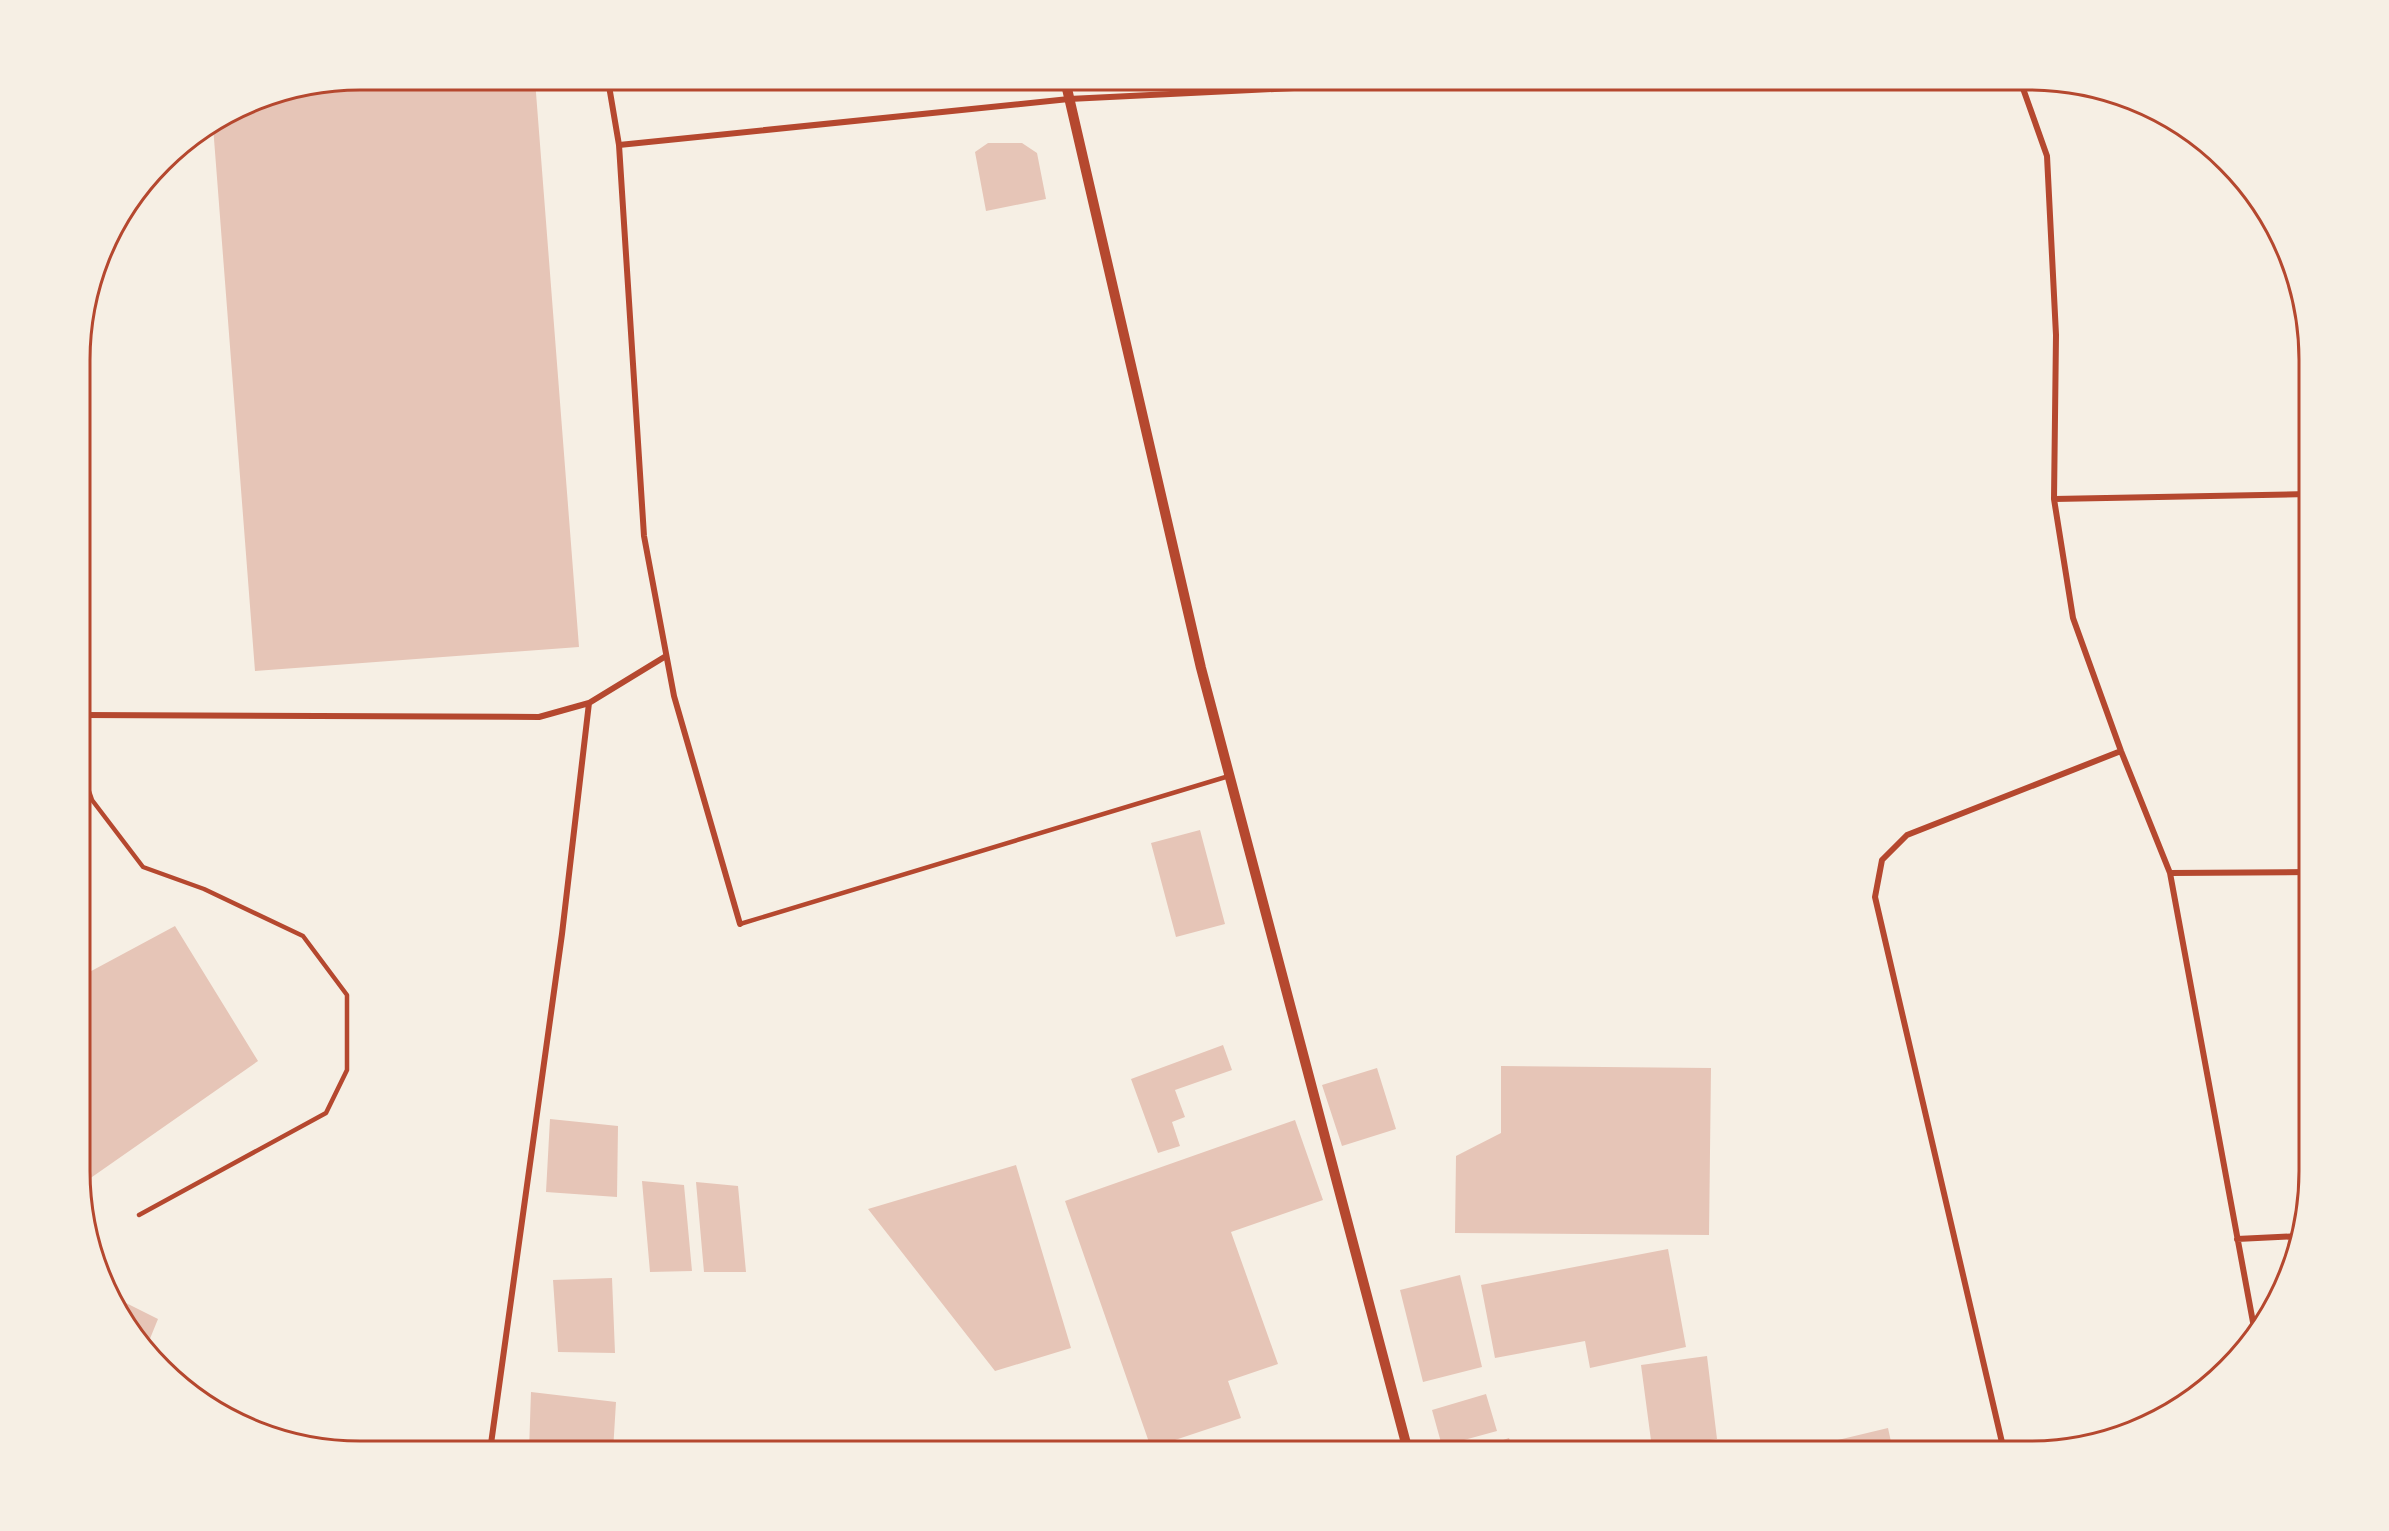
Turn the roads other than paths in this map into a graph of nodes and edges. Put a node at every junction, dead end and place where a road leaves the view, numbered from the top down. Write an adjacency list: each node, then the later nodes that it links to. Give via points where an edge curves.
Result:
1 (610, 90): 6 (street)
2 (1067, 90): 5 (street)
3 (1253, 90): 5 (street)
4 (2024, 90): 8 (street, via 2047,156 2056,335)
5 (1069, 99): 6 (street); 13 (street, via 1201,668)
6 (619, 145): 9 (street, via 644,536)
7 (2299, 494): 8 (street)
8 (2054, 499): 12 (street, via 2073,618)
9 (666, 656): 10 (street); 17 (street)
10 (589, 703): 11 (street, via 539,717); 22 (street, via 562,934)
11 (90, 715)
12 (2121, 751): 16 (street); 24 (street, via 1907,835 1881,861 1875,897)
13 (1230, 775): 17 (lane); 23 (street)
14 (90, 794): 18 (lane, via 144,867 204,889 303,936 347,995 347,1070 326,1113)
15 (2299, 872): 16 (street)
16 (2170, 873): 20 (street)
17 (740, 924)
18 (139, 1215)
19 (2291, 1236): 20 (street)
20 (2237, 1239): 21 (street)
21 (2253, 1320)
22 (491, 1441)
23 (1405, 1441)
24 (2002, 1441)

